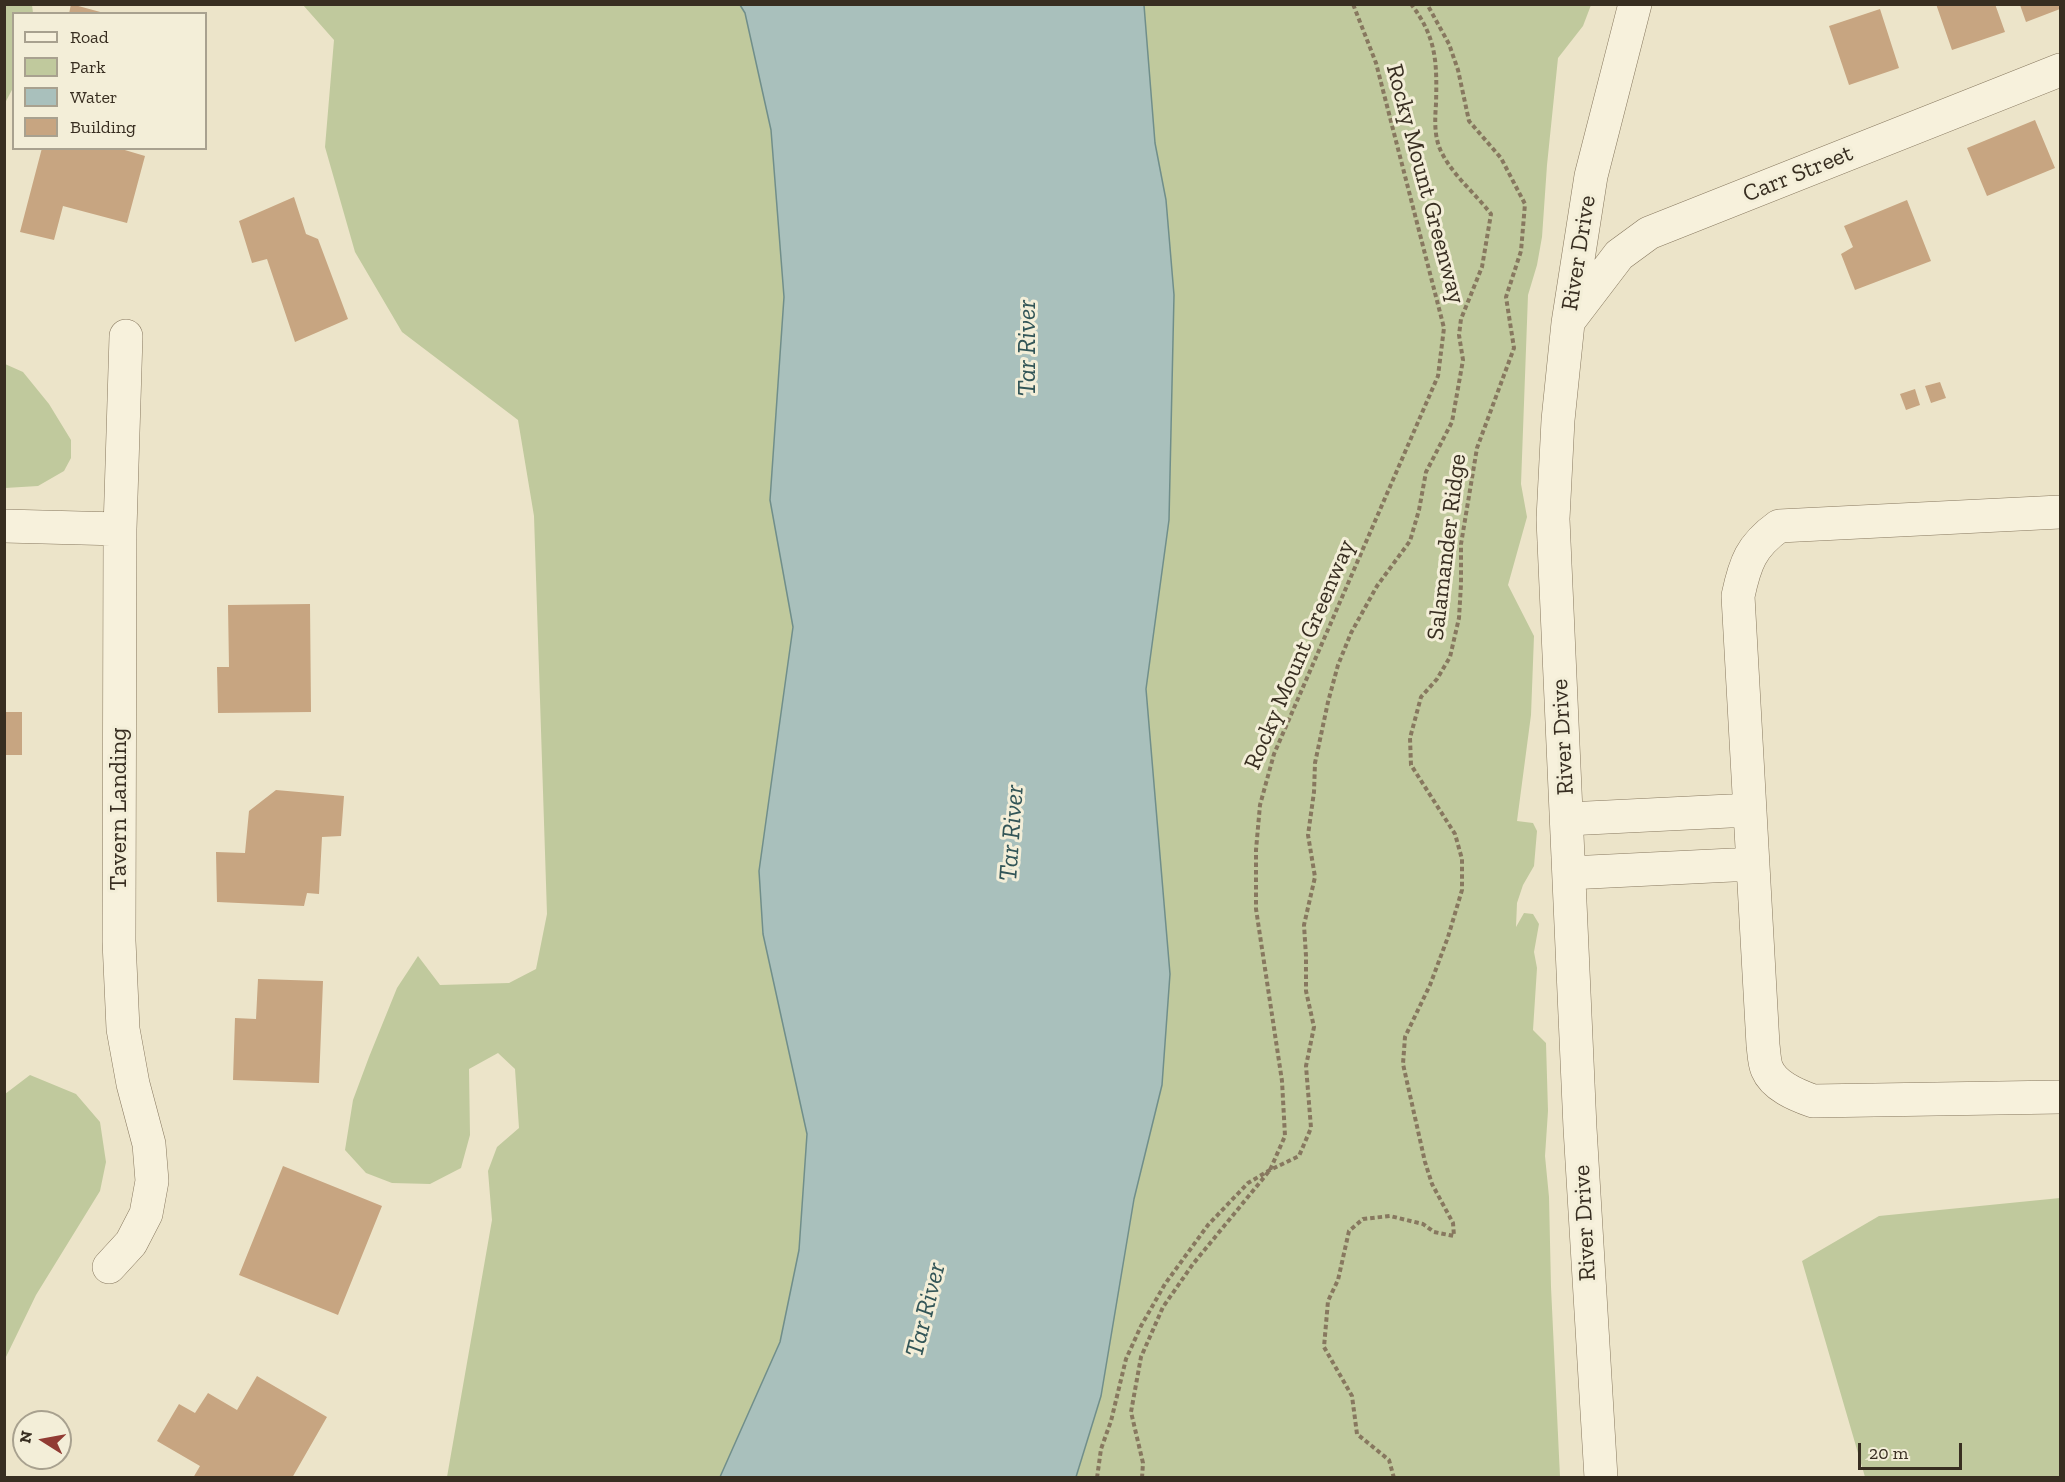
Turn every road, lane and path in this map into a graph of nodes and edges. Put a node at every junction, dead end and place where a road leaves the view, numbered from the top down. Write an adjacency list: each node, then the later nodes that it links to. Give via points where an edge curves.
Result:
1 (1353, 4): 16 (path, Rocky Mount Greenway, via 1376,63 1444,328 1438,376 1274,754 1260,805 1256,909 1282,1081 1285,1136)
2 (1411, 4): 16 (path, Salamander Ridge, via 1423,20 1435,49 1435,124 1440,149 1491,214 1482,267 1461,320 1463,360 1452,422 1426,472 1410,541 1377,586 1351,633 1328,702 1315,763 1308,835 1316,877 1304,926 1306,991 1314,1027 1306,1066 1311,1128 1299,1156)
3 (1427, 4): 20 (path, Salamander Ridge, via 1449,44 1469,121 1502,158 1525,204 1521,251 1506,297 1514,348 1477,447 1461,544 1457,628 1450,657 1421,697 1410,738 1411,765 1455,834 1462,859 1462,890 1430,985 1404,1037 1403,1064 1425,1162 1453,1223 1454,1236 1390,1216 1363,1220 1349,1231 1338,1280 1328,1301 1324,1347 1352,1396 1357,1434 1389,1460)
4 (1635, 4): 6 (street, River Drive, via 1591,176)
5 (2061, 70): 6 (street, Carr Street, via 1649,233 1619,255)
6 (1568, 323): 12 (street, River Drive, via 1553,519)
7 (126, 336): 10 (street, Tavern Landing)
8 (2061, 512): 11 (street, via 1779,526 1767,534 1744,568 1738,596)
9 (4, 526): 10 (street)
10 (120, 529): 17 (street, Tavern Landing, via 119,941 123,1029 149,1144 152,1181 146,1214 131,1243)
11 (1750, 810): 12 (street); 13 (street)
12 (1567, 819): 14 (street, River Drive)
13 (1753, 864): 14 (street); 15 (street, via 1763,1045 1767,1069 1778,1083 1794,1095 1813,1101)
14 (1569, 873): 21 (street, River Drive, via 1580,1139)
15 (2061, 1096)
16 (1270, 1170): 18 (path, Salamander Ridge, via 1248,1183 1208,1225 1165,1284 1141,1326 1126,1359); 19 (path, Rocky Mount Greenway, via 1163,1307 1141,1357 1131,1412 1143,1463)
17 (109, 1267)
18 (1096, 1478)
19 (1142, 1478)
20 (1394, 1478)
21 (1601, 1478)

